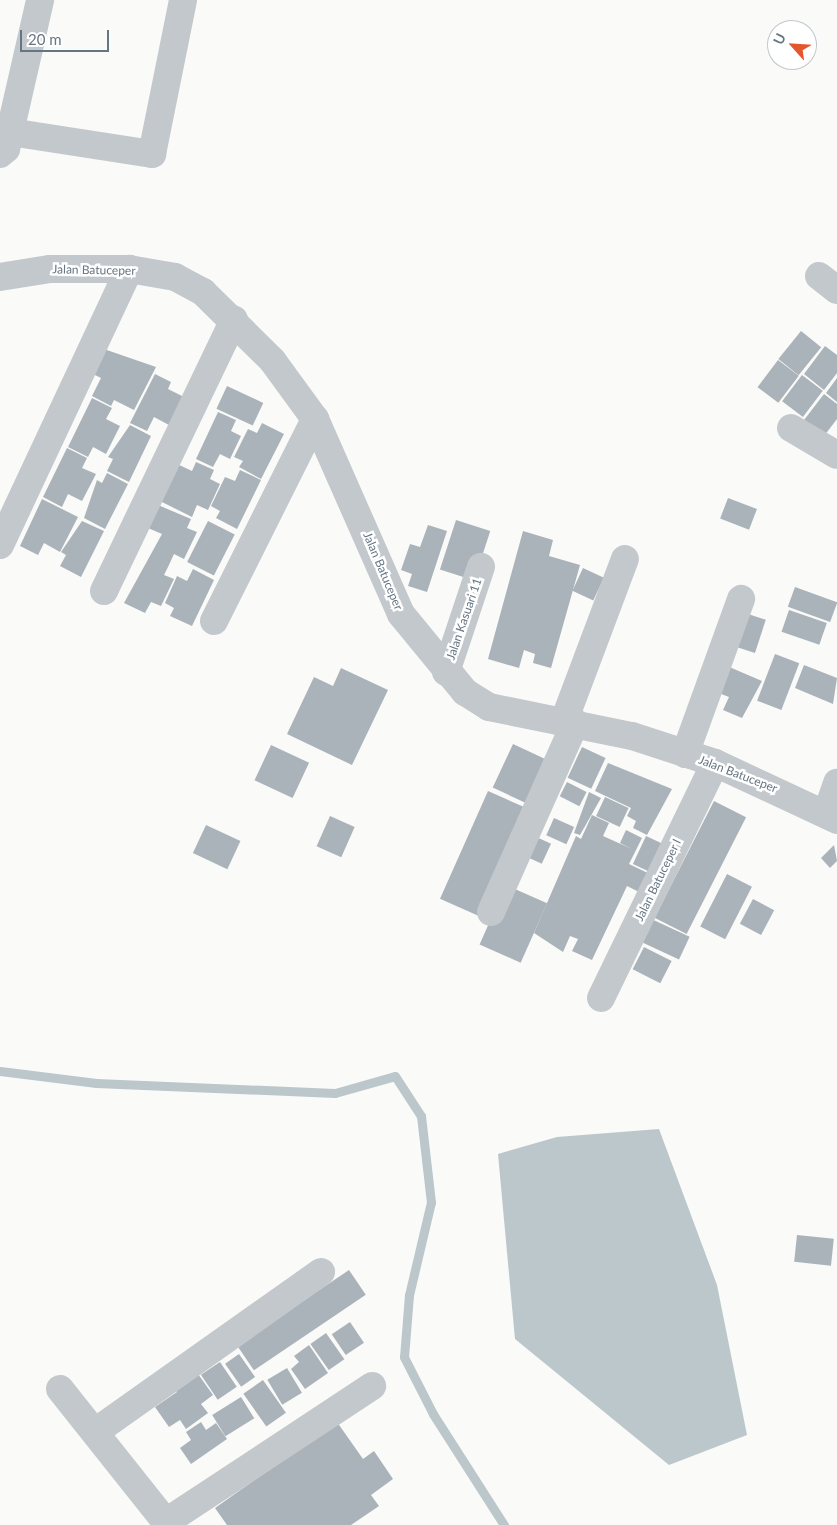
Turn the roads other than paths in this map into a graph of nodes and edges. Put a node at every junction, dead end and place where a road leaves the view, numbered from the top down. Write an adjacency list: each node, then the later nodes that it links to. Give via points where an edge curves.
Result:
1 (40, 0): 3 (street)
2 (183, 0): 3 (street, via 152,154)
3 (5, 143)
4 (129, 269): 5 (street, Jalan Batuceper, via 50,269); 6 (street, Jalan Batuceper, via 182,281); 10 (street)
5 (0, 277)
6 (234, 320): 7 (street, Jalan Batuceper, via 272,360); 13 (street)
7 (315, 419): 15 (street); 16 (street, Jalan Batuceper, via 401,614)
8 (790, 428): 9 (street)
9 (837, 455)
10 (0, 545)
11 (626, 559): 17 (street)
12 (481, 567): 16 (street, Jalan Kasuari 11)
13 (104, 591)
14 (741, 599): 18 (street)
15 (214, 622)
16 (446, 672): 17 (street, Jalan Batuceper, via 464,692 489,707)
17 (569, 722): 18 (street, Jalan Batuceper); 22 (street)
18 (685, 754): 19 (street, Jalan Batuceper)
19 (715, 763): 21 (street, Jalan Batuceper); 23 (street, Jalan Batuceper I)
20 (837, 783): 21 (street)
21 (832, 816)
22 (491, 912)
23 (601, 998)
24 (321, 1272): 27 (street)
25 (372, 1386): 28 (street)
26 (60, 1388): 27 (street)
27 (95, 1432): 28 (street)
28 (167, 1523)

